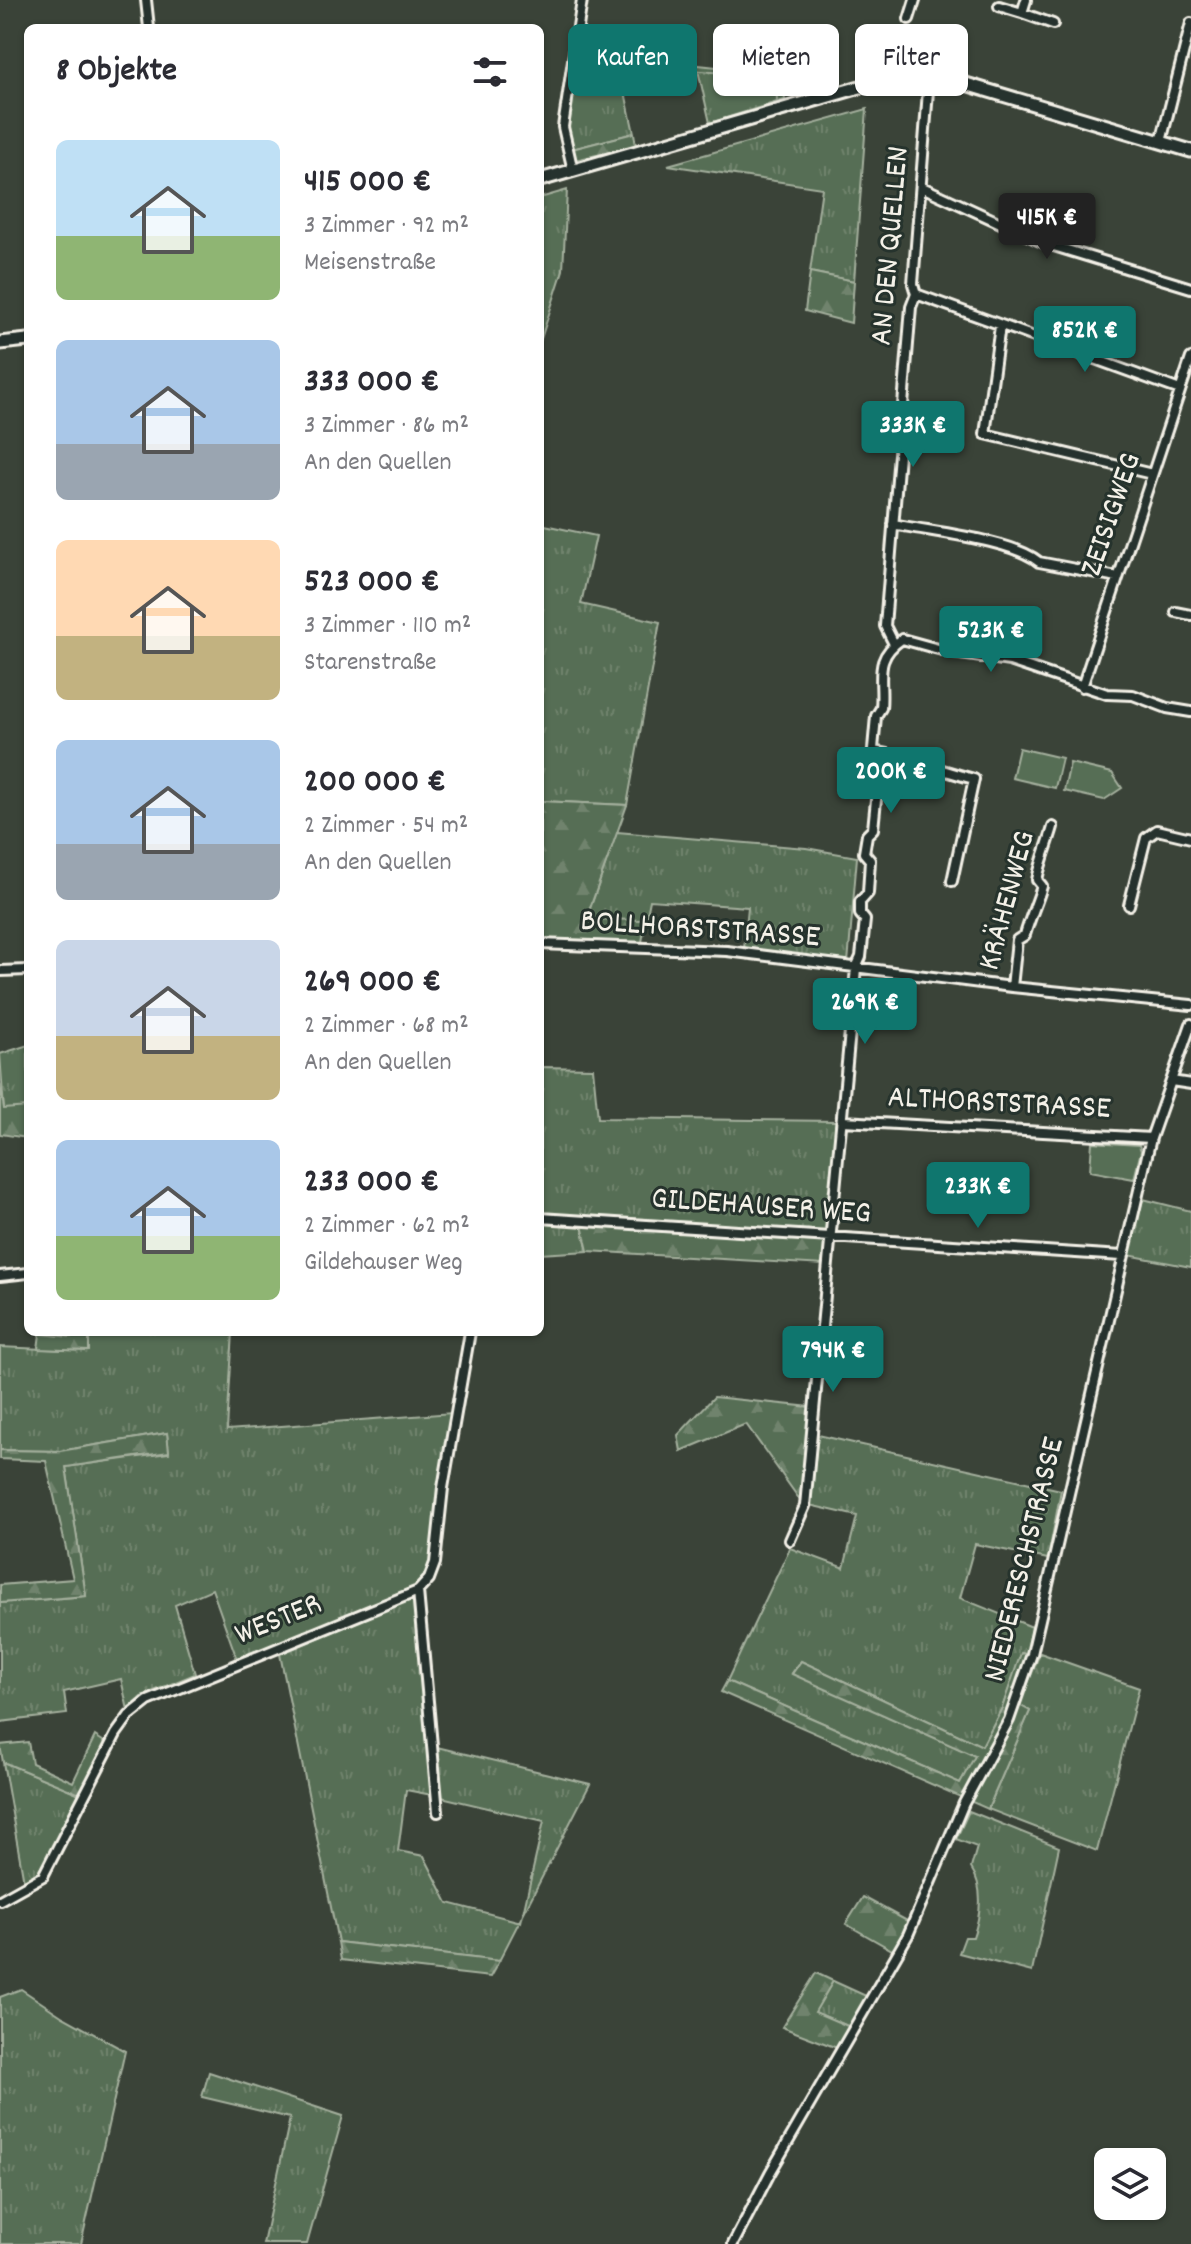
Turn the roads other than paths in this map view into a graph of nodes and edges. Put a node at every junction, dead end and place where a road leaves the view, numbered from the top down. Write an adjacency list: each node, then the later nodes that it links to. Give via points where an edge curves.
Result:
1 (146, 0): 9 (street)
2 (582, 0): 16 (street, via 563,127)
3 (915, 0): 7 (street)
4 (1026, 0): 6 (street)
5 (999, 6): 6 (street)
6 (1022, 13): 10 (street)
7 (909, 19)
8 (1191, 23): 14 (street)
9 (149, 24)
10 (1053, 24)
11 (968, 86): 14 (main road)
12 (855, 88): 16 (main road)
13 (928, 96): 18 (street, AN DEN QUELLEN)
14 (1161, 142): 15 (main road)
15 (1191, 151)
16 (573, 171): 17 (main road)
17 (544, 179)
18 (922, 187): 19 (street, via 1044,243); 20 (street, AN DEN QUELLEN)
19 (1191, 288)
20 (916, 294): 21 (street); 28 (street, AN DEN QUELLEN)
21 (1000, 326): 26 (street); 27 (street, via 985,434)
22 (24, 340): 23 (main road)
23 (0, 343)
24 (1191, 358): 25 (street, ZEISIGWEG)
25 (1188, 380): 26 (street, ZEISIGWEG)
26 (1180, 390): 27 (street, ZEISIGWEG)
27 (1152, 474): 29 (street, ZEISIGWEG)
28 (893, 524): 29 (street, via 965,535 1028,553 1039,562); 32 (street, AN DEN QUELLEN, via 885,626)
29 (1117, 577): 33 (street, ZEISIGWEG)
30 (1176, 612): 31 (street)
31 (1191, 615)
32 (894, 644): 33 (street, via 914,640 953,653 1010,661); 35 (street, via 879,666 882,703)
33 (1082, 687): 34 (street)
34 (1191, 712)
35 (874, 751): 38 (street, via 974,779); 41 (street, via 870,782 877,790 864,853 870,871 868,893 860,902 865,920)
36 (1053, 827): 44 (street, KRÄHENWEG, via 1042,854 1036,907 1025,935 1017,940)
37 (1191, 838): 39 (street, via 1157,830 1146,838)
38 (952, 881)
39 (1129, 905)
40 (544, 944): 41 (street, BOLLHORSTSTRASSE, via 727,951)
41 (856, 968): 44 (street, BOLLHORSTSTRASSE); 49 (street)
42 (24, 970): 43 (street)
43 (0, 971)
44 (1012, 987): 45 (street, BOLLHORSTSTRASSE)
45 (1191, 1005)
46 (1191, 1024): 47 (street, NIEDERESCHSTRASSE)
47 (1171, 1081): 48 (street); 50 (street, NIEDERESCHSTRASSE)
48 (1191, 1084)
49 (843, 1121): 50 (street, ALTHORSTSTRASSE); 52 (street)
50 (1151, 1138): 53 (street, NIEDERESCHSTRASSE)
51 (544, 1218): 52 (street, GILDEHAUSER WEG)
52 (832, 1237): 53 (street, GILDEHAUSER WEG); 57 (street, via 805,1506)
53 (1122, 1256): 61 (street, NIEDERESCHSTRASSE, via 1032,1654 1009,1720 964,1803 908,1935)
54 (24, 1273): 55 (street)
55 (0, 1276)
56 (469, 1336): 58 (street, via 435,1563)
57 (790, 1540)
58 (418, 1591): 59 (street); 60 (street, WESTER, via 148,1701 116,1734 43,1876)
59 (438, 1812)
60 (0, 1900)
61 (733, 2244)

